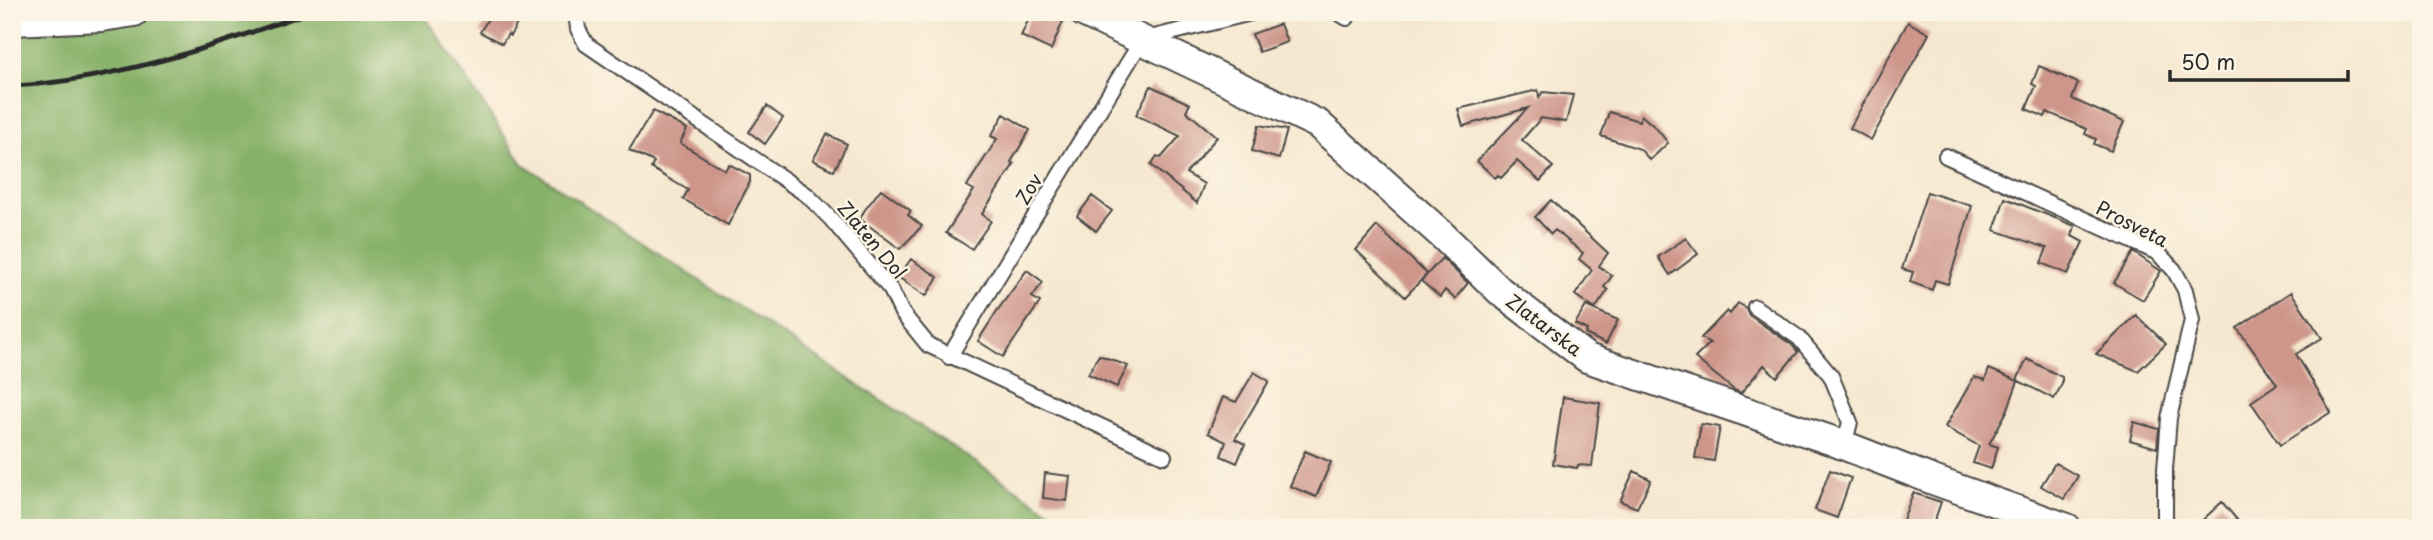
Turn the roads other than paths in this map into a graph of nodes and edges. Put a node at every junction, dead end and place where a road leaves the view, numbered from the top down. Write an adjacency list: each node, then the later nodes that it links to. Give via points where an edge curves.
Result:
1 (134, 12): 5 (street, via 102,18)
2 (576, 12): 9 (lane, Zlaten Dol, via 586,44 807,195 891,290 902,313 928,345)
3 (1083, 12): 6 (street, Zlatarska)
4 (1255, 12): 6 (lane)
5 (12, 21)
6 (1142, 40): 9 (lane, Zov); 10 (street, Zlatarska, via 1318,124 1500,291 1587,358)
7 (1945, 156): 13 (lane, Prosveta, via 2158,253 2174,270 2185,290 2192,320 2169,418)
8 (1755, 307): 10 (lane, via 1798,338 1831,376 1850,422)
9 (949, 356): 11 (lane, Zlaten Dol)
10 (1844, 446): 12 (street, Zlatarska)
11 (1164, 456)
12 (2067, 528)
13 (2165, 528)

